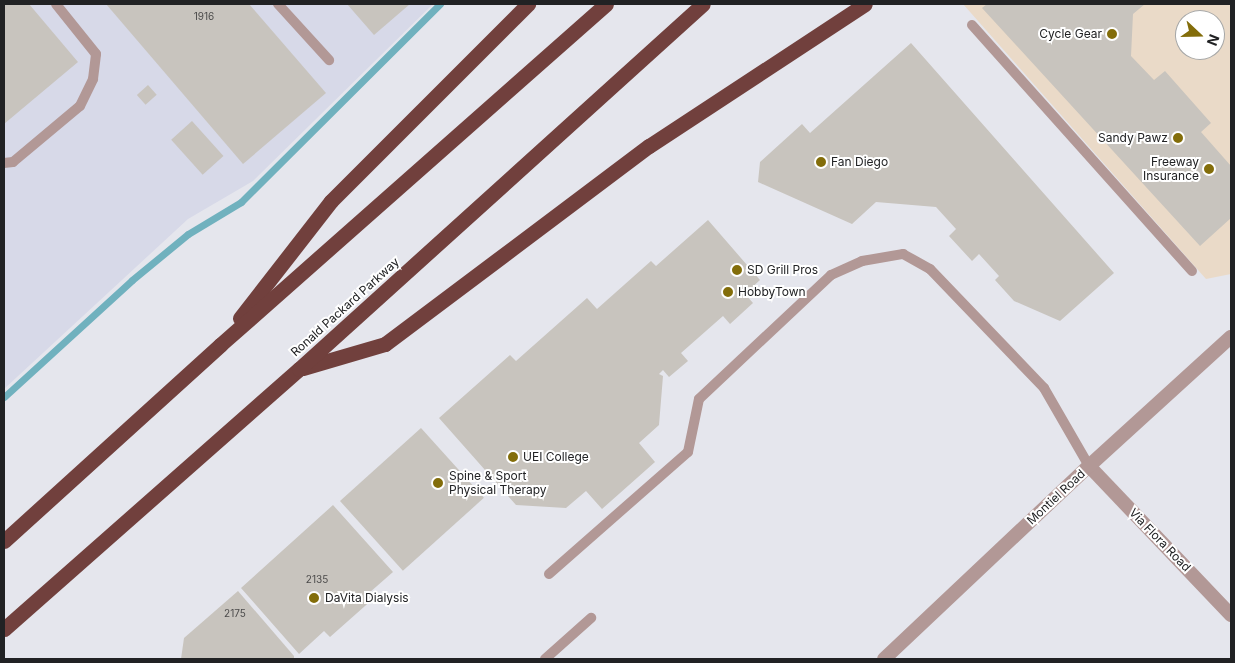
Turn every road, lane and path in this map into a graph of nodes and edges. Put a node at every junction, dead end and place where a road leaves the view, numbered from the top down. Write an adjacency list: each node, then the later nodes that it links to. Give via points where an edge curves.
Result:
1 (56, 4): 9 (lane, via 96,54 93,78 80,106 13,162)
2 (278, 4): 8 (lane)
3 (528, 4): 12 (highway, via 331,201)
4 (606, 4): 12 (highway)
5 (704, 4): 13 (highway, Ronald Packard Parkway)
6 (865, 4): 13 (highway, via 649,146 385,344)
7 (972, 25): 10 (lane)
8 (329, 60)
9 (4, 163)
10 (1192, 271)
11 (1231, 337): 14 (street, Montiel Road)
12 (220, 345): 15 (highway)
13 (299, 370): 19 (highway, Ronald Packard Parkway)
14 (1089, 466): 16 (lane, via 1044,388 930,269 902,254 862,260 831,275 699,399 688,452); 17 (street, Via Flora Road); 21 (street, Montiel Road)
15 (4, 541)
16 (549, 574)
17 (1231, 615)
18 (591, 618): 20 (lane)
19 (4, 630)
20 (546, 659)
21 (884, 659)

